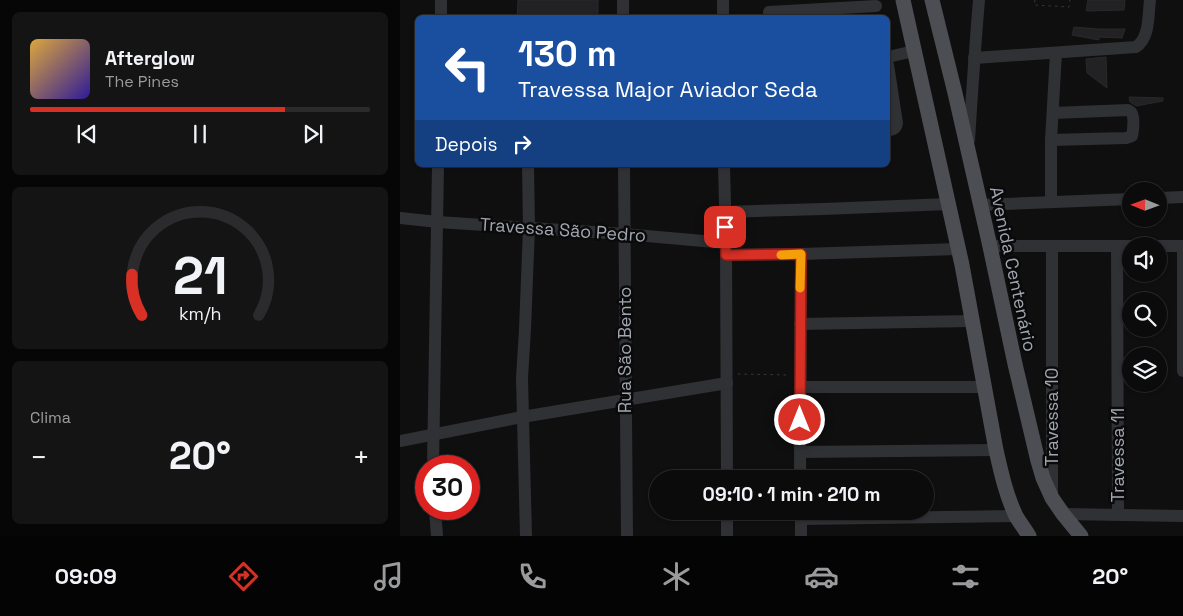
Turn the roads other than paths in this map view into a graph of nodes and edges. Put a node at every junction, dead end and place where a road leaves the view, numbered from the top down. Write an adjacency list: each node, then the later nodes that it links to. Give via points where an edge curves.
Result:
1 (441, 0): 10 (street)
2 (623, 0): 11 (street)
3 (722, 0): 12 (street)
4 (932, 0): 18 (main road, Avenida Centenário)
5 (979, 0): 16 (street)
6 (1150, 0): 14 (street, via 1145,38 1134,48)
7 (905, 3): 13 (main road)
8 (877, 8): 9 (street)
9 (769, 12)
10 (441, 15)
11 (623, 15)
12 (722, 15)
13 (914, 51): 15 (street); 32 (main road)
14 (1056, 54): 16 (street); 20 (street)
15 (890, 57)
16 (974, 58): 19 (street)
17 (890, 89): 21 (street, via 897,123 896,128)
18 (954, 93): 19 (street, via 962,102); 23 (main road, Avenida Centenário)
19 (972, 98): 23 (street)
20 (1053, 113): 22 (street); 22 (street, via 1128,110 1133,115 1133,133 1126,138)
21 (890, 130)
22 (1051, 140): 31 (street)
23 (968, 152): 33 (main road, Avenida Centenário)
24 (438, 167): 36 (street)
25 (528, 167): 37 (street)
26 (624, 167): 38 (street, Rua São Bento)
27 (724, 167): 34 (street)
28 (1183, 197): 29 (street)
29 (1168, 198)
30 (1122, 199): 31 (street)
31 (1051, 201): 33 (street)
32 (948, 204): 34 (street); 44 (main road)
33 (980, 205): 39 (main road, Avenida Centenário)
34 (725, 212): 43 (street)
35 (400, 218): 36 (street, Travessa São Pedro)
36 (438, 222): 37 (street, Travessa São Pedro); 54 (street)
37 (529, 228): 38 (street, Travessa São Pedro); 53 (street)
38 (624, 234): 43 (street, Travessa São Pedro); 52 (street, Rua São Bento)
39 (990, 246): 40 (street); 61 (main road, Avenida Centenário, via 1032,438)
40 (1052, 246): 41 (street); 61 (street, Travessa 10)
41 (1117, 246): 42 (street); 63 (street, Travessa 11)
42 (1183, 246): 48 (street)
43 (726, 249): 45 (street, Travessa São Pedro); 49 (street)
44 (958, 249): 45 (street, Travessa São Pedro); 46 (main road)
45 (801, 254): 47 (street)
46 (972, 321): 47 (street); 51 (main road)
47 (800, 324): 50 (street)
48 (1183, 371)
49 (727, 378): 52 (street); 59 (street)
50 (800, 381): 51 (street); 57 (street)
51 (985, 387): 56 (main road)
52 (626, 399): 53 (street); 72 (street, Rua São Bento)
53 (522, 417): 54 (street); 71 (street)
54 (434, 435): 55 (street); 58 (street)
55 (400, 441)
56 (996, 450): 57 (street); 65 (main road)
57 (800, 452): 60 (street)
58 (433, 455)
59 (727, 470)
60 (800, 470)
61 (1052, 498): 62 (main road, Avenida Centenário)
62 (1063, 514): 63 (street); 76 (main road, Avenida Centenário)
63 (1118, 514): 66 (street)
64 (934, 516): 65 (street)
65 (1016, 516): 75 (main road)
66 (1183, 516)
67 (436, 520): 70 (street)
68 (727, 520): 73 (street)
69 (801, 520): 74 (street)
70 (437, 536)
71 (526, 536)
72 (627, 536)
73 (727, 536)
74 (801, 536)
75 (1029, 536)
76 (1080, 536)

